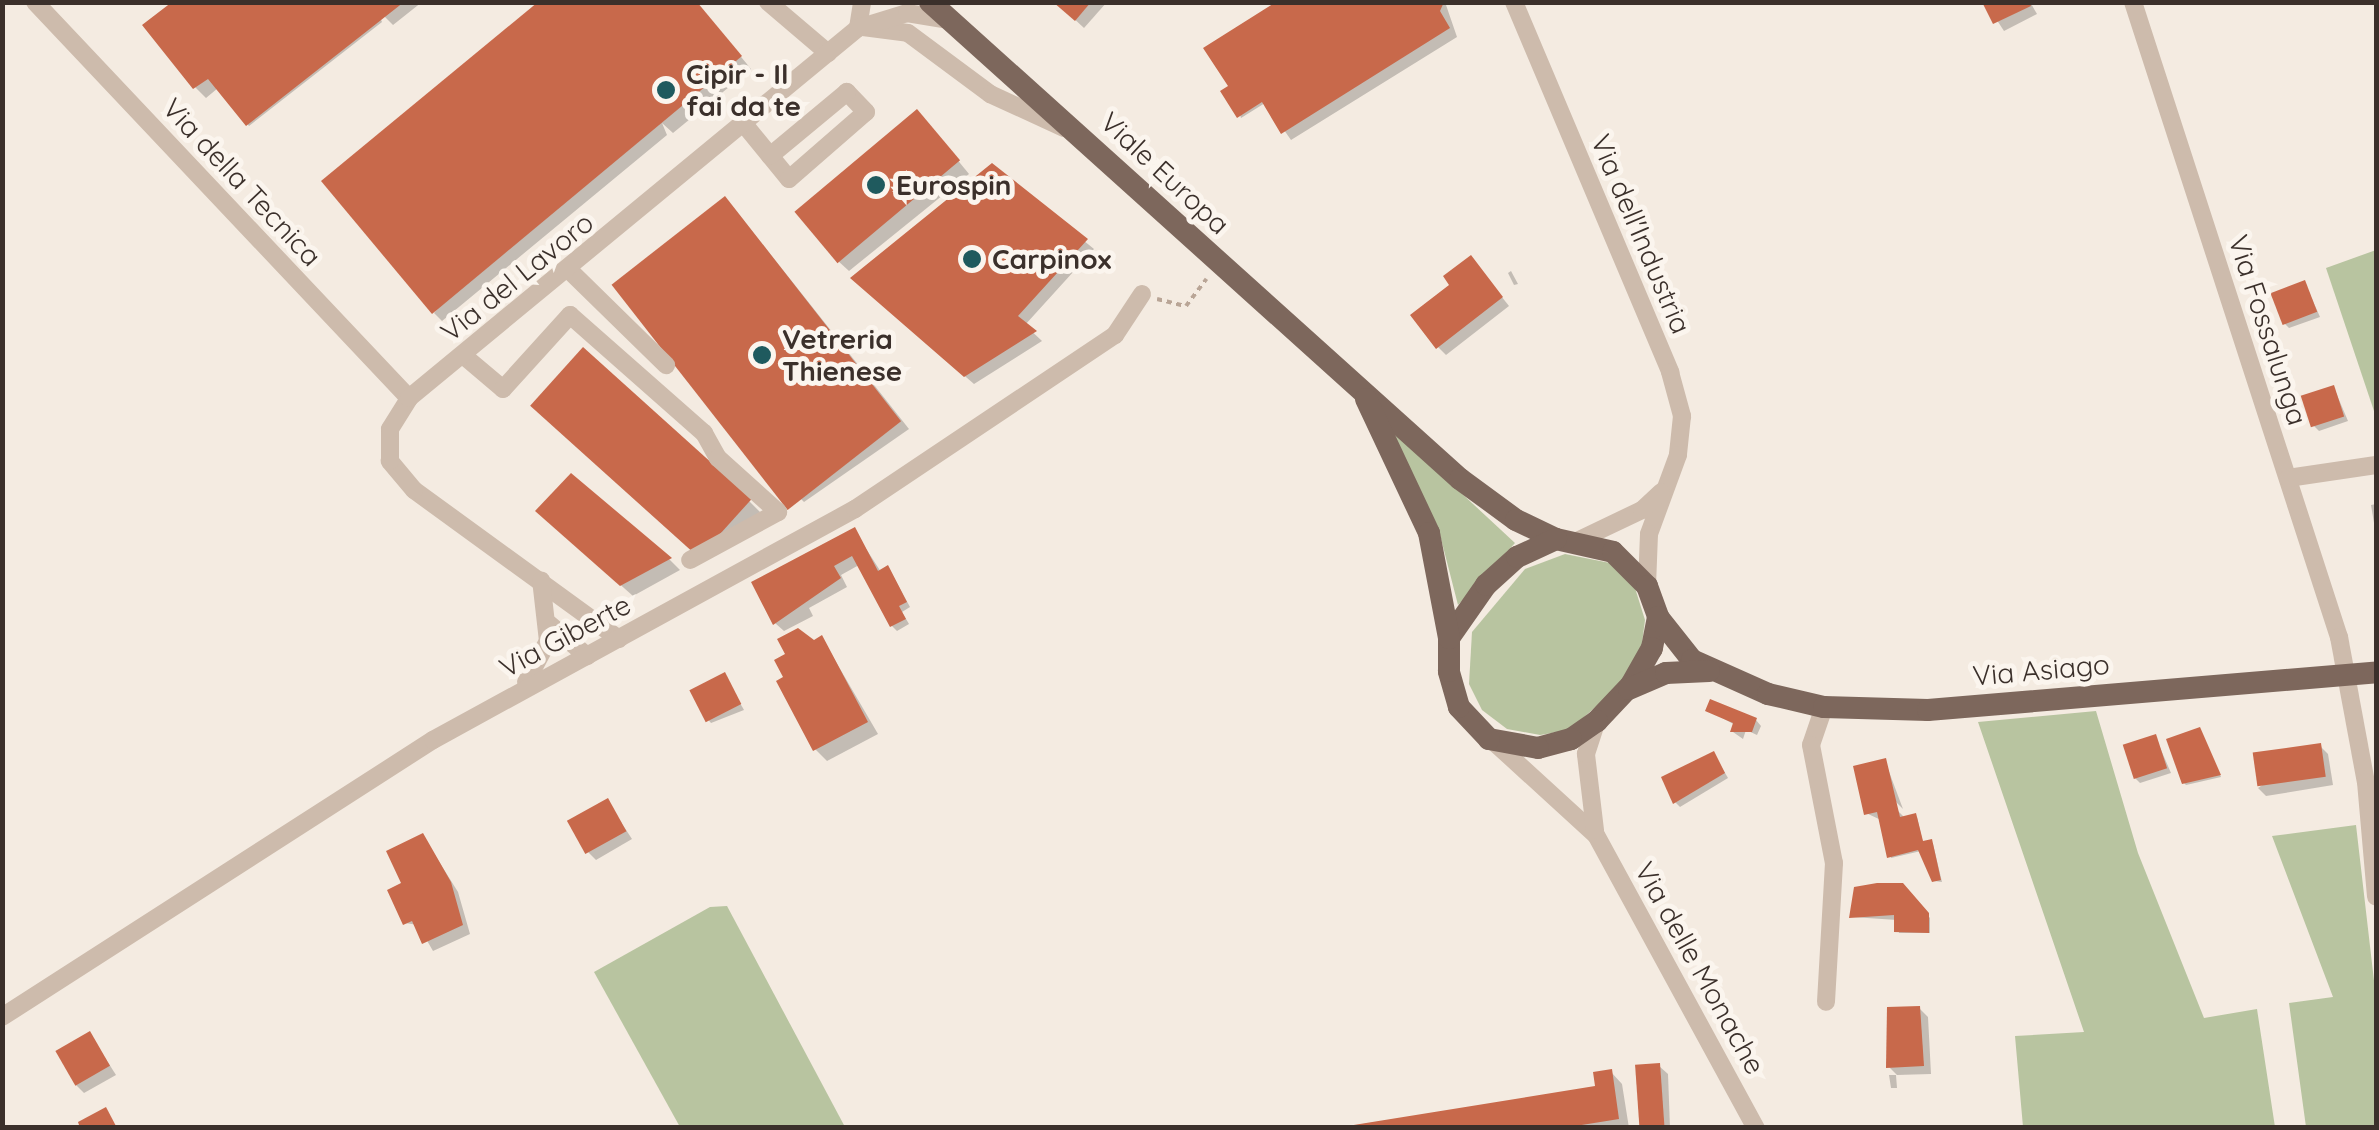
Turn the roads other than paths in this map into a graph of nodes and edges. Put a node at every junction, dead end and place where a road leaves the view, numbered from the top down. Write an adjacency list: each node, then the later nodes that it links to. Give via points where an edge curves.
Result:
1 (35, 2): 18 (street, Via della Tecnica)
2 (768, 2): 9 (street)
3 (862, 2): 8 (street)
4 (930, 2): 7 (main road, Viale Europa)
5 (1514, 2): 21 (street, Via dell'Industria, via 1670,372 1682,416 1678,454)
6 (2133, 2): 20 (street, Via Fossalunga)
7 (950, 20): 8 (street, Via del Lavoro, via 907,13); 11 (main road, Viale Europa)
8 (858, 28): 9 (street, Via del Lavoro); 11 (street, via 908,33 990,94)
9 (828, 54): 10 (street, Via del Lavoro)
10 (744, 124): 12 (street); 13 (street, Via del Lavoro)
11 (1082, 136): 17 (main road, Viale Europa)
12 (770, 156): 12 (street, via 789,179 866,112 847,92)
13 (568, 270): 15 (street, Via del Lavoro); 16 (street)
14 (1142, 294): 30 (street, Via Giberte, via 1114,335 856,508)
15 (464, 356): 18 (street, Via del Lavoro); 23 (street, via 503,389 570,315 704,432 718,458 778,512)
16 (666, 365)
17 (1360, 387): 22 (main road, Viale Europa, via 1460,479 1516,520); 29 (main road, via 1430,533)
18 (409, 398): 24 (street, Via del Lavoro, via 390,429 390,461 414,490)
19 (2376, 465): 20 (street)
20 (2288, 478): 34 (street, Via Fossalunga)
21 (1662, 492): 22 (street, via 1642,510); 25 (street, Via dell'Industria, via 1649,534)
22 (1568, 539): 25 (main road, via 1613,552); 29 (main road, via 1517,557 1486,585)
23 (690, 560)
24 (541, 580): 26 (street, Via del Lavoro); 28 (street)
25 (1647, 586): 27 (main road)
26 (582, 611): 30 (street, Via del Lavoro); 31 (street, via 590,630)
27 (1658, 617): 32 (main road, via 1692,660); 36 (main road, via 1646,662)
28 (549, 624): 31 (street); 35 (street, via 542,662)
29 (1449, 638): 39 (main road, via 1459,707)
30 (619, 639): 31 (street, Via Giberte)
31 (587, 656): 35 (street, Via Giberte)
32 (1717, 672): 36 (main road, via 1666,674); 37 (main road, Via Asiago, via 1768,694)
33 (2376, 672): 34 (main road, Via Asiago)
34 (2348, 674): 37 (main road, Via Asiago, via 1928,710); 41 (street, Via Fossalunga)
35 (520, 689): 43 (street, Via Giberte)
36 (1621, 694): 38 (main road)
37 (1824, 707): 42 (street, via 1811,746 1834,863)
38 (1597, 721): 39 (main road, via 1571,739 1538,748); 40 (street, via 1586,754)
39 (1490, 738): 40 (street)
40 (1596, 835): 44 (street, Via delle Monache)
41 (2376, 897)
42 (1826, 1002)
43 (2, 1017)
44 (1756, 1128)

